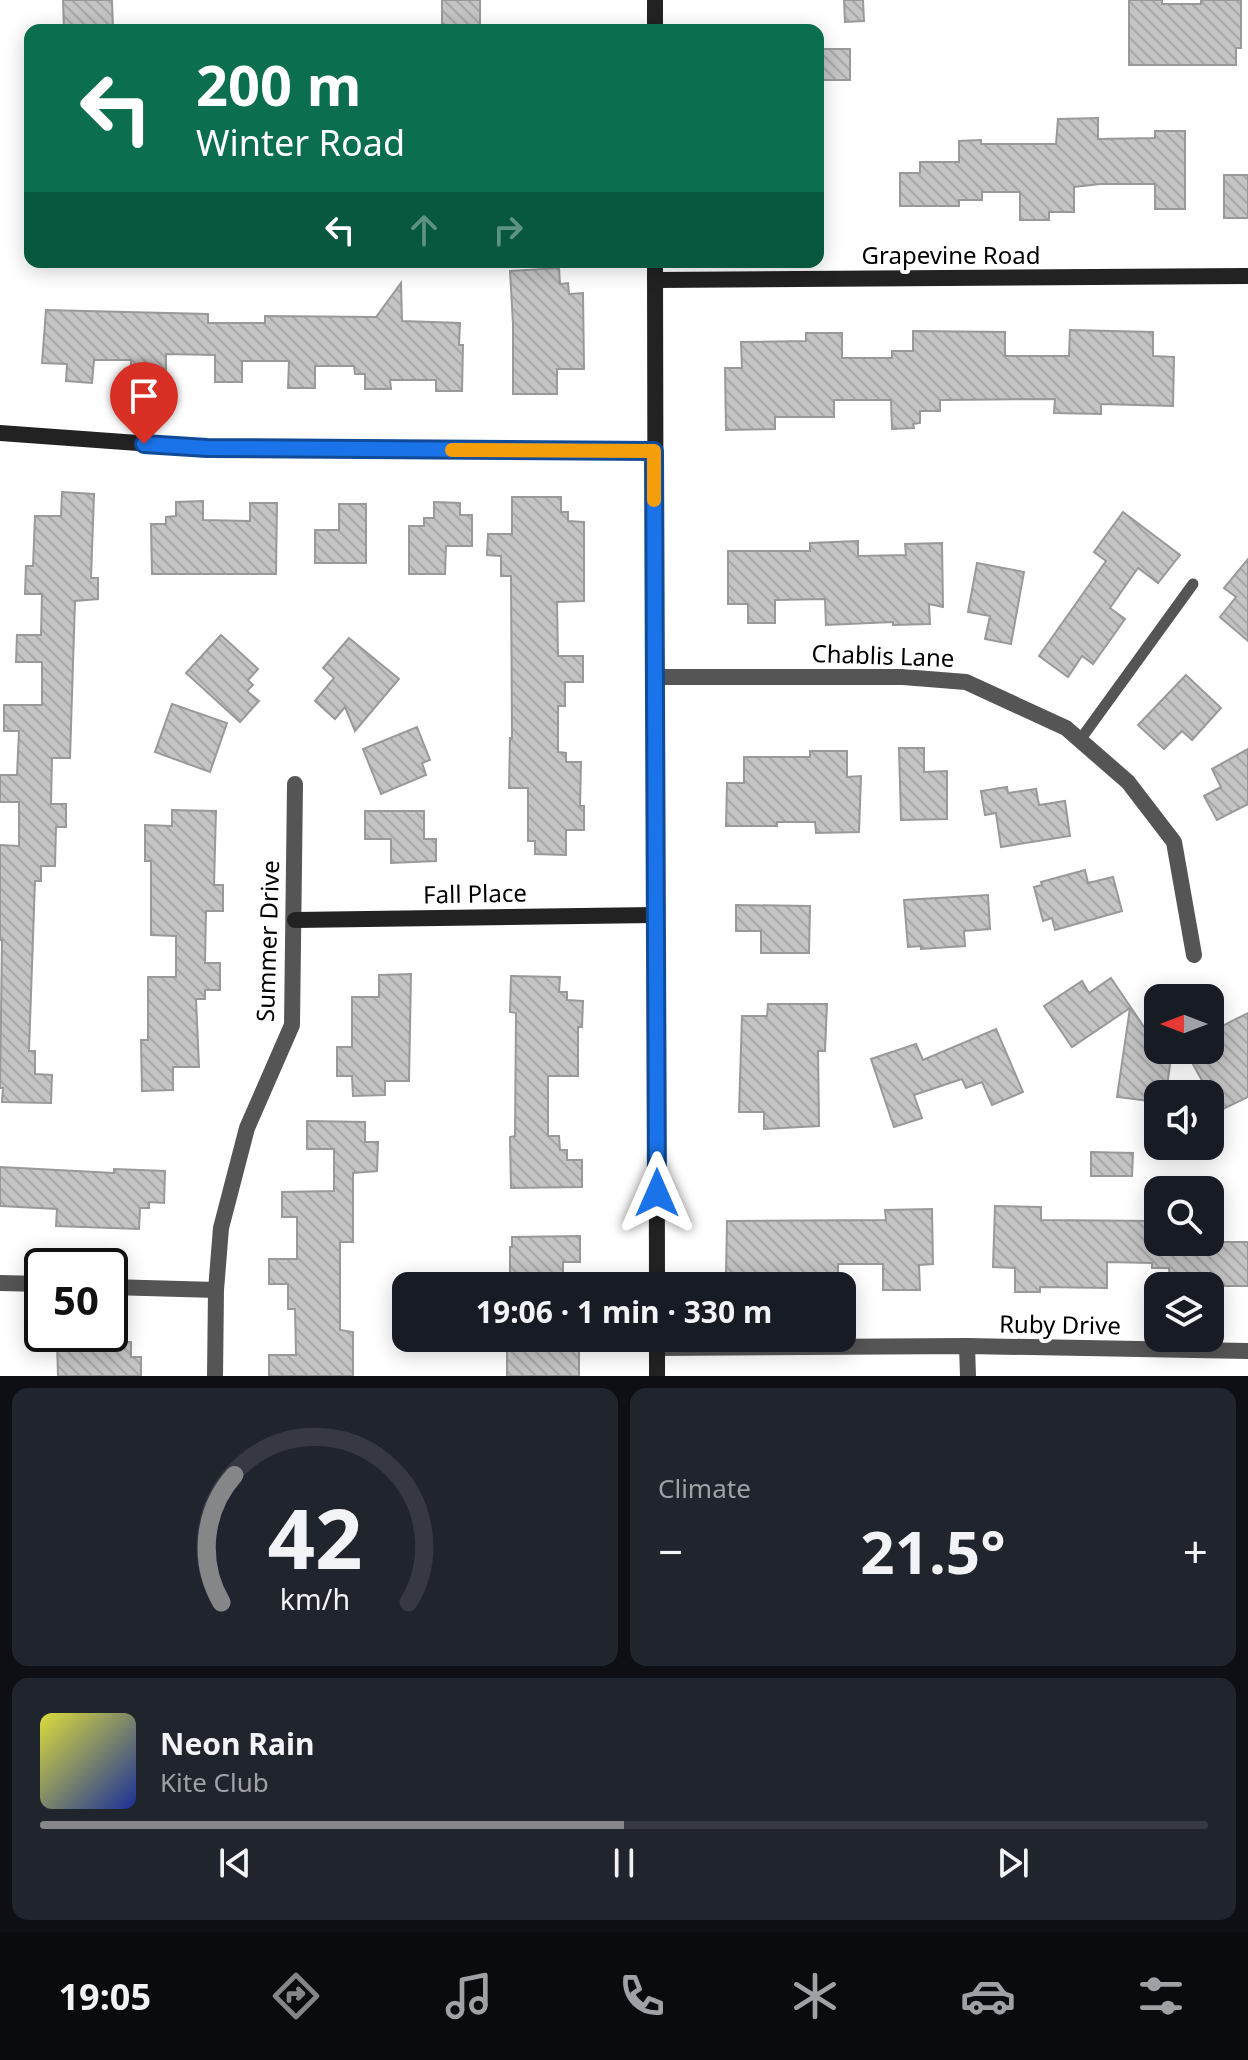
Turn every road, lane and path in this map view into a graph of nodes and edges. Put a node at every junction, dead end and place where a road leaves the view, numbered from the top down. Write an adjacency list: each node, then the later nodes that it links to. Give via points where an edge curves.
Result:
1 (655, 0): 2 (main road)
2 (655, 24)
3 (655, 268): 5 (main road)
4 (1248, 276): 5 (main road, Grapevine Road)
5 (655, 280): 7 (main road)
6 (0, 433): 7 (main road, via 207,448)
7 (654, 451): 9 (main road)
8 (1193, 584): 10 (lane)
9 (655, 677): 10 (street, Chablis Lane, via 966,682 1066,728); 12 (main road)
10 (1080, 740): 14 (street, Chablis Lane, via 1128,782 1174,842)
11 (295, 784): 13 (street, Summer Drive)
12 (655, 915): 13 (main road, Fall Place); 15 (main road)
13 (295, 920): 19 (street, Summer Drive, via 292,1025 247,1128 221,1228)
14 (1194, 955)
15 (657, 1272)
16 (0, 1283): 17 (street)
17 (24, 1284)
18 (128, 1288): 19 (street)
19 (216, 1290): 24 (street, Summer Drive)
20 (856, 1345): 21 (street, Ruby Drive)
21 (967, 1346): 22 (street, Ruby Drive); 26 (street, Ruby Drive)
22 (1248, 1351)
23 (657, 1352): 25 (main road)
24 (215, 1376)
25 (657, 1376)
26 (968, 1376)

